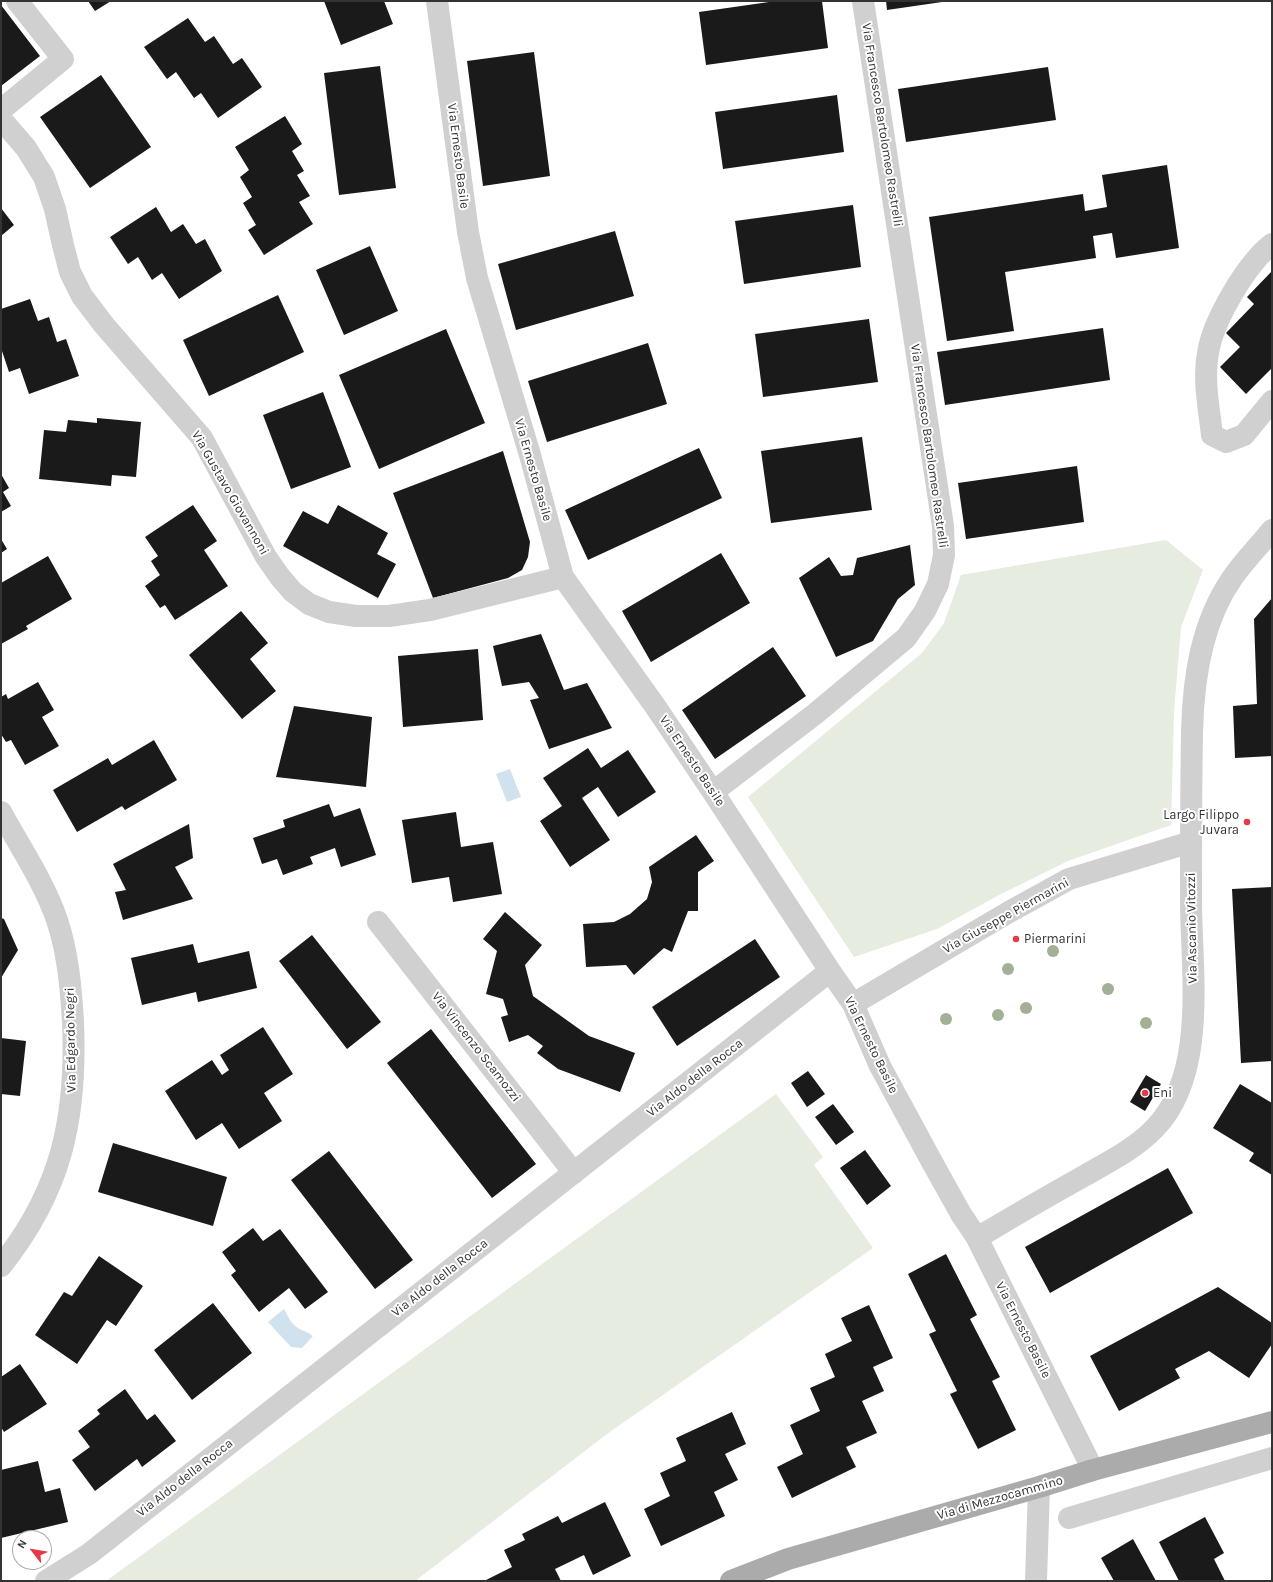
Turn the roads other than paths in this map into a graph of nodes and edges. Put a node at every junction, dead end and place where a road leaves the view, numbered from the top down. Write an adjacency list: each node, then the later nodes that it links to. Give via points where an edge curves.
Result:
1 (17, 1): 4 (street, via 63,59)
2 (437, 1): 9 (street, Via Ernesto Basile, via 474,267)
3 (863, 1): 10 (street, Via Francesco Bartolomeo Rastrelli, via 943,526 944,555 938,584 925,611 906,638 815,714)
4 (1, 110)
5 (1, 119): 9 (street, Via Gustavo Giovannoni, via 26,148 44,178 55,209 70,272 82,296 202,438 266,557 285,585 300,598 329,612 368,616 399,615 430,610)
6 (1272, 244): 7 (street, via 1248,269 1220,315 1208,352 1206,375 1212,435 1226,442 1244,435)
7 (1272, 401)
8 (1272, 530): 12 (street, Via Ascanio Vitozzi, via 1227,586 1205,634 1192,712)
9 (563, 577): 10 (street, Via Ernesto Basile)
10 (713, 792): 14 (street, Via Ernesto Basile)
11 (1, 812): 18 (street, Via Edgardo Negri, via 44,891 57,921 69,976 73,1089 69,1123 60,1159 33,1219)
12 (1191, 842): 15 (street, Via Giuseppe Piermarini, via 1070,879); 17 (street, Via Ascanio Vitozzi, via 1194,994 1192,1029 1188,1061 1174,1103 1155,1128 1132,1148)
13 (378, 922): 16 (street, Via Vincenzo Scamozzi)
14 (830, 972): 15 (street, Via Ernesto Basile); 16 (street, Via Aldo della Rocca)
15 (853, 1004): 17 (street, Via Ernesto Basile, via 880,1066 961,1214)
16 (574, 1173): 24 (street, Via Aldo della Rocca, via 89,1554)
17 (977, 1238): 21 (street, Via Ernesto Basile)
18 (1, 1266)
19 (1272, 1422): 21 (main road, Via di Mezzocammino)
20 (1272, 1458): 23 (street)
21 (1093, 1470): 22 (main road, Via di Mezzocammino)
22 (1039, 1488): 25 (main road, Via di Mezzocammino, via 788,1560); 26 (street)
23 (1069, 1518)
24 (46, 1581)
25 (731, 1581)
26 (1036, 1581)

